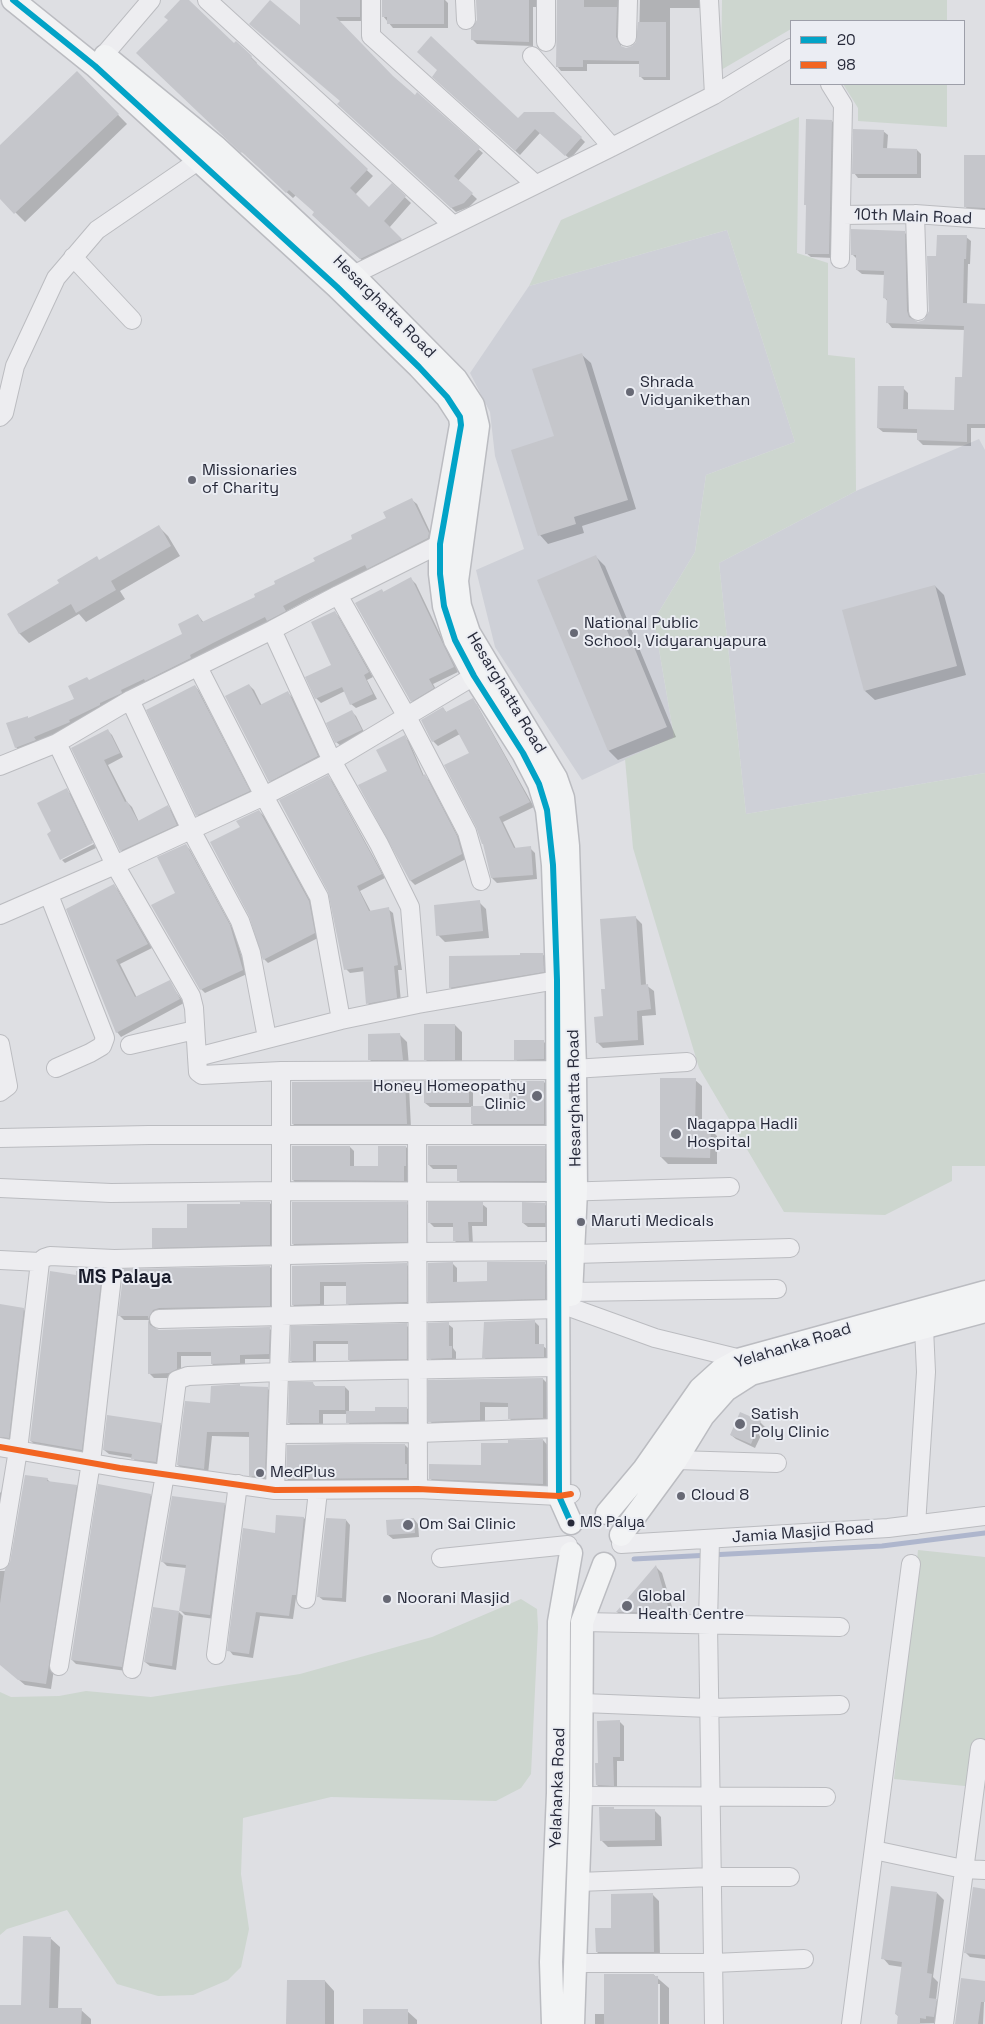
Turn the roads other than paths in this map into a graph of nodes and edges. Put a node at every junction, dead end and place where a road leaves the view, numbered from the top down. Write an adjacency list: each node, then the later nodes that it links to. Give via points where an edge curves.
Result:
1 (13, 0): 20 (main road, Hesarghatta Road, via 95,66)
2 (37, 0): 14 (main road, Hesarghatta Road)
3 (151, 0): 14 (street)
4 (207, 0): 25 (street)
5 (371, 0): 21 (street, via 371,36)
6 (465, 0): 10 (street)
7 (546, 0): 12 (street)
8 (628, 0): 11 (street)
9 (708, 0): 17 (street)
10 (466, 20)
11 (627, 37)
12 (546, 42)
13 (790, 49): 17 (street)
14 (104, 55): 18 (main road, Hesarghatta Road)
15 (532, 56): 19 (street)
16 (831, 85): 23 (street, via 843,106)
17 (714, 95): 19 (street)
18 (216, 147): 20 (street); 28 (main road, Hesarghatta Road)
19 (612, 148): 21 (street)
20 (199, 162): 26 (street, via 97,230); 28 (main road, Hesarghatta Road)
21 (536, 184): 25 (street)
22 (915, 214): 23 (street, 10th Main Road); 24 (street, 10th Main Road); 29 (street)
23 (842, 215): 27 (street)
24 (985, 220)
25 (453, 226): 28 (street)
26 (73, 257): 30 (street); 31 (street, via 56,278 15,366 4,413)
27 (840, 259)
28 (345, 281): 32 (main road, Hesarghatta Road, via 447,397 460,417); 36 (main road, Hesarghatta Road, via 456,378 473,405 478,426 457,581 460,606)
29 (918, 311)
30 (132, 320)
31 (0, 417)
32 (440, 544): 33 (street); 36 (main road, Hesarghatta Road, via 444,606 455,640)
33 (338, 595): 34 (street); 38 (street)
34 (272, 630): 35 (street); 40 (street)
35 (198, 666): 37 (street); 42 (street)
36 (481, 673): 38 (street); 48 (main road, Hesarghatta Road, via 539,784 546,810 553,865); 58 (main road, Hesarghatta Road, via 556,778 563,798 568,846)
37 (130, 700): 39 (street); 43 (street)
38 (407, 716): 40 (street); 45 (street, via 468,832)
39 (57, 743): 41 (street); 44 (street)
40 (332, 761): 42 (street); 49 (street, via 410,907)
41 (0, 766)
42 (264, 796): 43 (street); 50 (street, via 319,897)
43 (191, 830): 44 (street); 52 (street, via 243,929 251,953)
44 (115, 865): 46 (street); 51 (street, via 191,996)
45 (481, 881)
46 (50, 895): 47 (street); 57 (street, via 105,1038 102,1046)
47 (0, 915)
48 (557, 980): 49 (street); 58 (main road, Hesarghatta Road)
49 (418, 1004): 50 (street)
50 (341, 1020): 52 (street)
51 (195, 1030): 54 (street); 55 (street)
52 (267, 1038): 55 (street)
53 (0, 1044): 60 (street, via 8,1086)
54 (130, 1045)
55 (197, 1057): 59 (street, via 198,1072 202,1075)
56 (687, 1062): 58 (street)
57 (56, 1068)
58 (566, 1069): 59 (street); 61 (main road, Hesarghatta Road)
59 (282, 1071): 62 (street)
60 (0, 1092)
61 (566, 1132): 63 (street); 69 (main road, Hesarghatta Road)
62 (280, 1135): 63 (street); 64 (street); 68 (street)
63 (417, 1135): 67 (street)
64 (0, 1138)
65 (730, 1187): 69 (street)
66 (0, 1188): 68 (street, via 111,1193)
67 (418, 1190): 68 (street); 69 (street); 71 (street)
68 (281, 1191): 73 (street)
69 (567, 1192): 72 (main road, Hesarghatta Road)
70 (790, 1248): 72 (street)
71 (418, 1252): 72 (street); 73 (street); 81 (street)
72 (566, 1253): 79 (main road, Hesarghatta Road)
73 (280, 1256): 74 (street); 82 (street)
74 (114, 1259): 76 (street, via 50,1256); 95 (street)
75 (0, 1260): 76 (street)
76 (40, 1262): 93 (street)
77 (777, 1289): 79 (street)
78 (985, 1292): 85 (main road, Yelahanka Road)
79 (567, 1303): 81 (street); 85 (street, via 655,1338); 86 (main road, Hesarghatta Road); 102 (main road, Hesarghatta Road, via 570,1422)
80 (985, 1311): 84 (main road, Yelahanka Road)
81 (418, 1312): 82 (street); 87 (street)
82 (281, 1316): 83 (street); 88 (street)
83 (159, 1319)
84 (924, 1328): 94 (main road, Yelahanka Road, via 751,1374 720,1396 703,1416); 106 (street, via 926,1372)
85 (741, 1359): 103 (main road, Yelahanka Road, via 721,1370 700,1388 644,1469)
86 (557, 1367): 87 (street); 89 (main road, Hesarghatta Road)
87 (418, 1369): 88 (street); 90 (street)
88 (278, 1372): 91 (street); 97 (street, via 188,1376 177,1380)
89 (557, 1428): 90 (street); 102 (main road, Hesarghatta Road)
90 (418, 1432): 91 (street); 99 (street)
91 (277, 1434): 100 (street)
92 (0, 1447): 93 (street)
93 (18, 1450): 95 (street); 111 (street)
94 (676, 1460): 96 (street); 107 (main road, Yelahanka Road)
95 (90, 1462): 97 (street); 119 (street)
96 (777, 1463)
97 (165, 1474): 98 (street); 120 (street)
98 (238, 1484): 100 (street); 118 (street)
99 (418, 1489): 101 (street); 102 (street)
100 (275, 1490): 101 (street)
101 (318, 1491): 114 (street)
102 (565, 1495): 105 (main road, Hesarghatta Road)
103 (606, 1513): 105 (main road, via 591,1511); 107 (main road, via 618,1525)
104 (985, 1516): 106 (street, Jamia Masjid Road)
105 (575, 1519): 108 (main road, via 567,1538)
106 (916, 1525): 109 (street, Jamia Masjid Road)
107 (621, 1539): 109 (street, Jamia Masjid Road); 112 (main road, via 618,1552)
108 (569, 1549): 110 (street); 112 (main road, via 577,1560 585,1564); 137 (main road, Yelahanka Road, via 559,1622)
109 (709, 1550): 116 (street)
110 (441, 1558)
111 (0, 1560)
112 (604, 1564): 115 (main road, Yelahanka Road)
113 (911, 1564): 128 (street)
114 (306, 1599)
115 (582, 1622): 116 (street); 121 (main road, Yelahanka Road)
116 (708, 1623): 117 (street); 123 (street)
117 (840, 1627)
118 (216, 1655)
119 (59, 1666)
120 (132, 1669)
121 (583, 1703): 123 (street); 125 (main road, Yelahanka Road)
122 (840, 1705): 123 (street)
123 (709, 1708): 126 (street)
124 (980, 1748): 129 (street)
125 (581, 1796): 126 (street); 133 (main road, Yelahanka Road)
126 (710, 1796): 127 (street); 131 (street)
127 (826, 1797)
128 (874, 1850): 129 (street); 140 (street)
129 (964, 1869): 130 (street); 141 (street)
130 (985, 1870)
131 (712, 1877): 132 (street); 133 (street); 136 (street)
132 (790, 1877)
133 (578, 1882): 135 (main road, Yelahanka Road)
134 (804, 1959): 136 (street)
135 (574, 1963): 136 (street); 138 (main road, Yelahanka Road)
136 (714, 1963): 139 (street)
137 (552, 2024)
138 (573, 2024)
139 (714, 2024)
140 (851, 2024)
141 (944, 2024)

